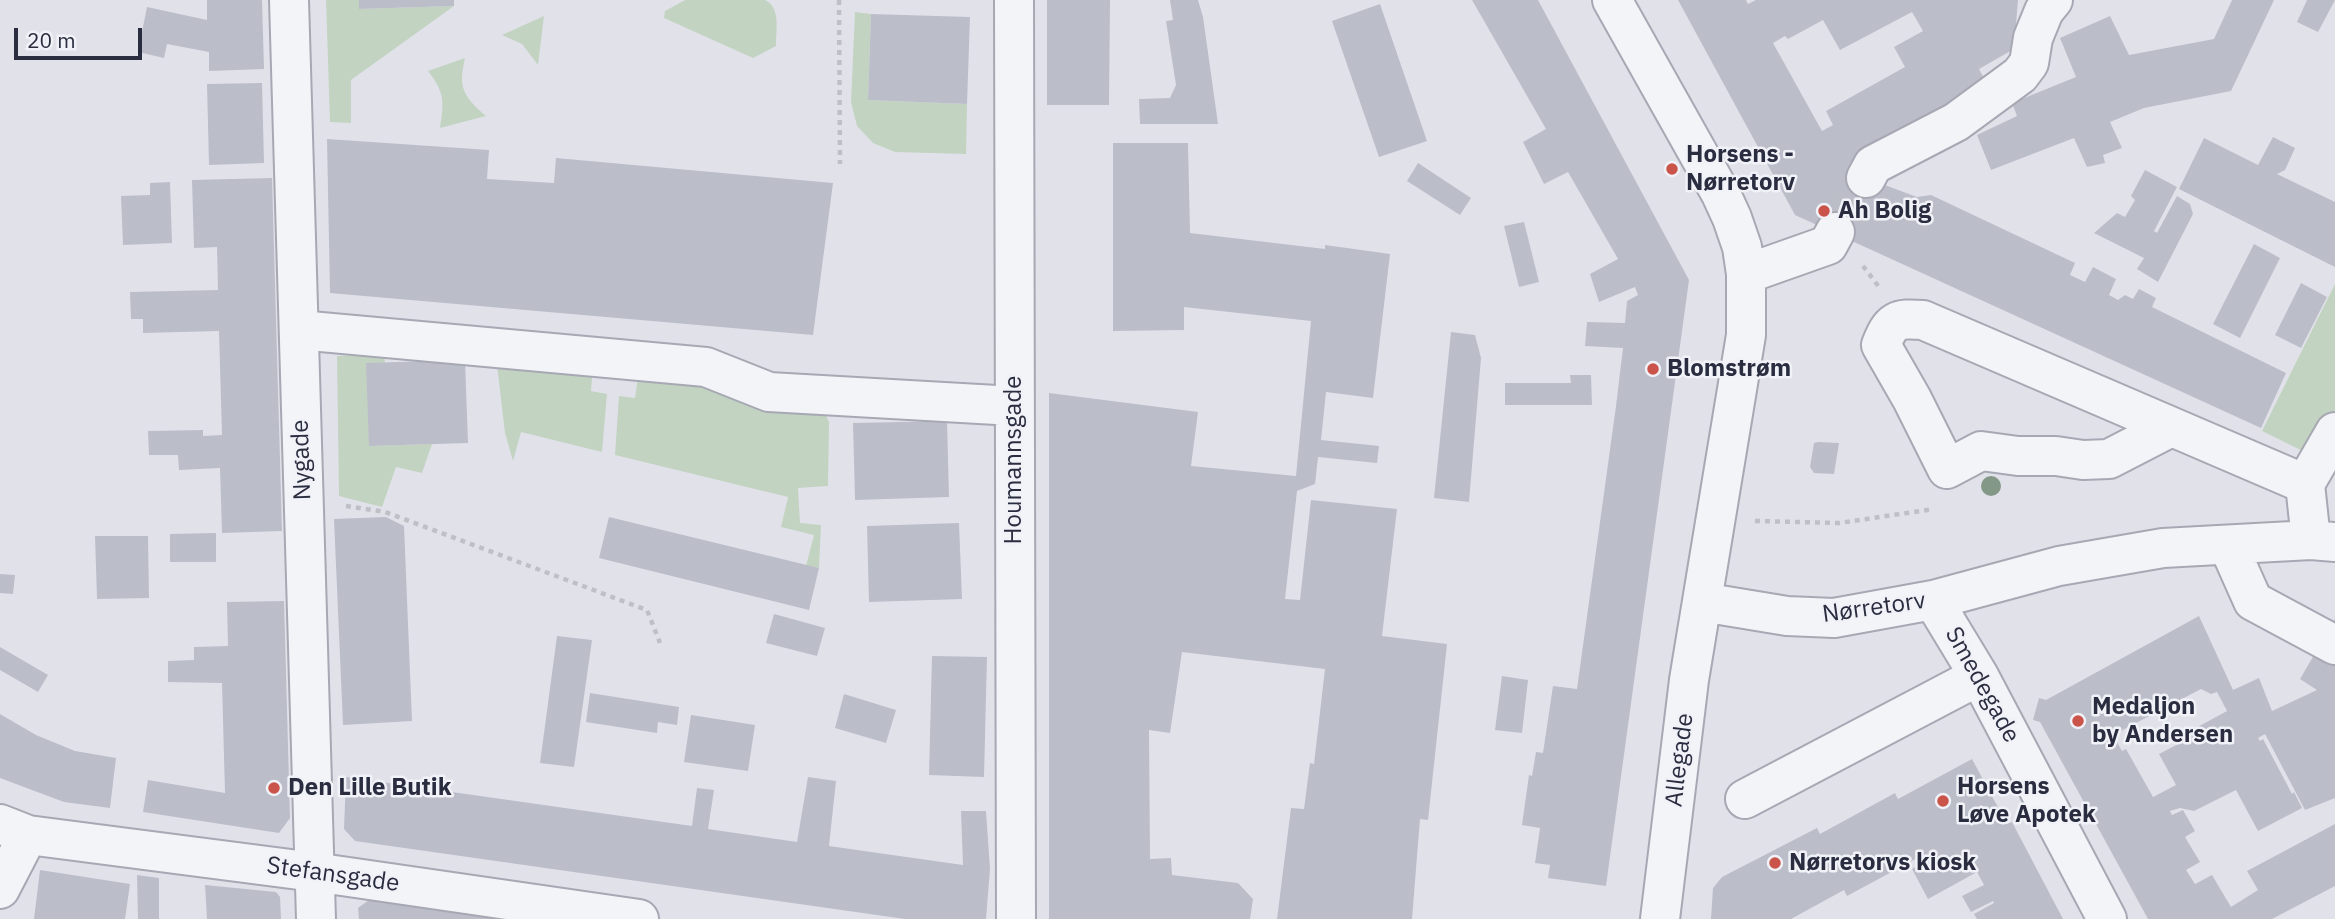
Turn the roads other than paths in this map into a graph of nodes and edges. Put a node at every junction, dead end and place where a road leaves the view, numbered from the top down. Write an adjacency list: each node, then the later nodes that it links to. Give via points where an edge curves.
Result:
1 (289, 0): 8 (street, Nygade)
2 (1014, 0): 9 (street, Houmannsgade)
3 (1612, 0): 7 (street, via 1721,194 1742,247)
4 (2053, 0): 5 (street, via 2020,75 1956,122 1873,165)
5 (1866, 178)
6 (1832, 239): 7 (street)
7 (1746, 274): 16 (street, via 1746,335)
8 (299, 330): 9 (street, via 706,367 769,392); 21 (street, Nygade)
9 (1014, 407): 25 (street, Houmannsgade)
10 (2171, 427): 10 (street, via 1923,320 1903,318 1889,326 1881,345 1947,469 1981,451 2109,459); 12 (street)
11 (2335, 432): 12 (street)
12 (2305, 484): 13 (street, Nørretorv)
13 (2323, 541): 14 (street, Nørretorv)
14 (2228, 545): 15 (street, Nørretorv, via 2163,548 2059,566); 17 (street, via 2253,601)
15 (1933, 600): 16 (street, Nørretorv, via 1834,618 1787,616); 18 (street, Smedegade)
16 (1702, 602): 26 (street, Allegade)
17 (2335, 645)
18 (1979, 676): 19 (street); 27 (street, Smedegade)
19 (1745, 799)
20 (14, 830): 21 (street, Stefansgade); 22 (street, Stefansgade)
21 (314, 872): 23 (street, Nygade); 24 (street, Stefansgade)
22 (0, 889)
23 (316, 919)
24 (639, 919)
25 (1016, 919)
26 (1660, 919)
27 (2107, 919)

